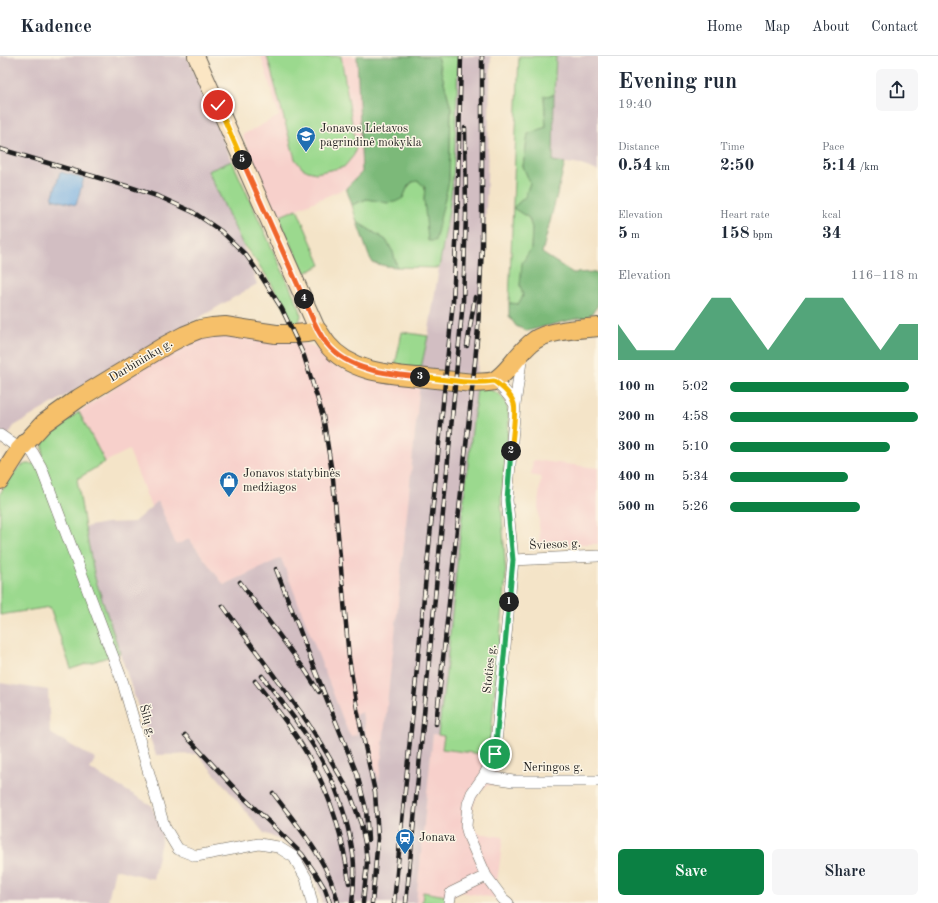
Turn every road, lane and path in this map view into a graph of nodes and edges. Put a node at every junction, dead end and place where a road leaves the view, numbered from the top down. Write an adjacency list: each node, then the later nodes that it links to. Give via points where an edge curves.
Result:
1 (196, 56): 3 (street)
2 (598, 327): 4 (main road, via 548,334 536,338)
3 (318, 331): 5 (main road, via 335,352 360,367 386,374 473,383); 8 (main road, Darbininkų g., via 276,334 225,326 200,329 64,408 44,423)
4 (522, 351): 5 (main road); 6 (street, Stoties g.)
5 (494, 381): 6 (street, via 503,388)
6 (515, 405): 11 (street, Stoties g., via 507,500)
7 (0, 435): 8 (street, Šilų g.)
8 (22, 446): 9 (main road, Darbininkų g.); 15 (street, Šilų g., via 33,452 41,467 123,682 164,826 178,849 196,856 259,844 278,847 294,857 306,878)
9 (0, 480)
10 (598, 556): 11 (street, Šviesos g.)
11 (513, 560): 12 (street, Stoties g., via 495,754)
12 (484, 776): 13 (street, Neringos g., via 513,781); 14 (street, Stoties g., via 472,792 466,826)
13 (598, 781)
14 (486, 876): 16 (street, via 451,893); 17 (street, Stoties g.)
15 (312, 903)
16 (450, 903)
17 (508, 903)

